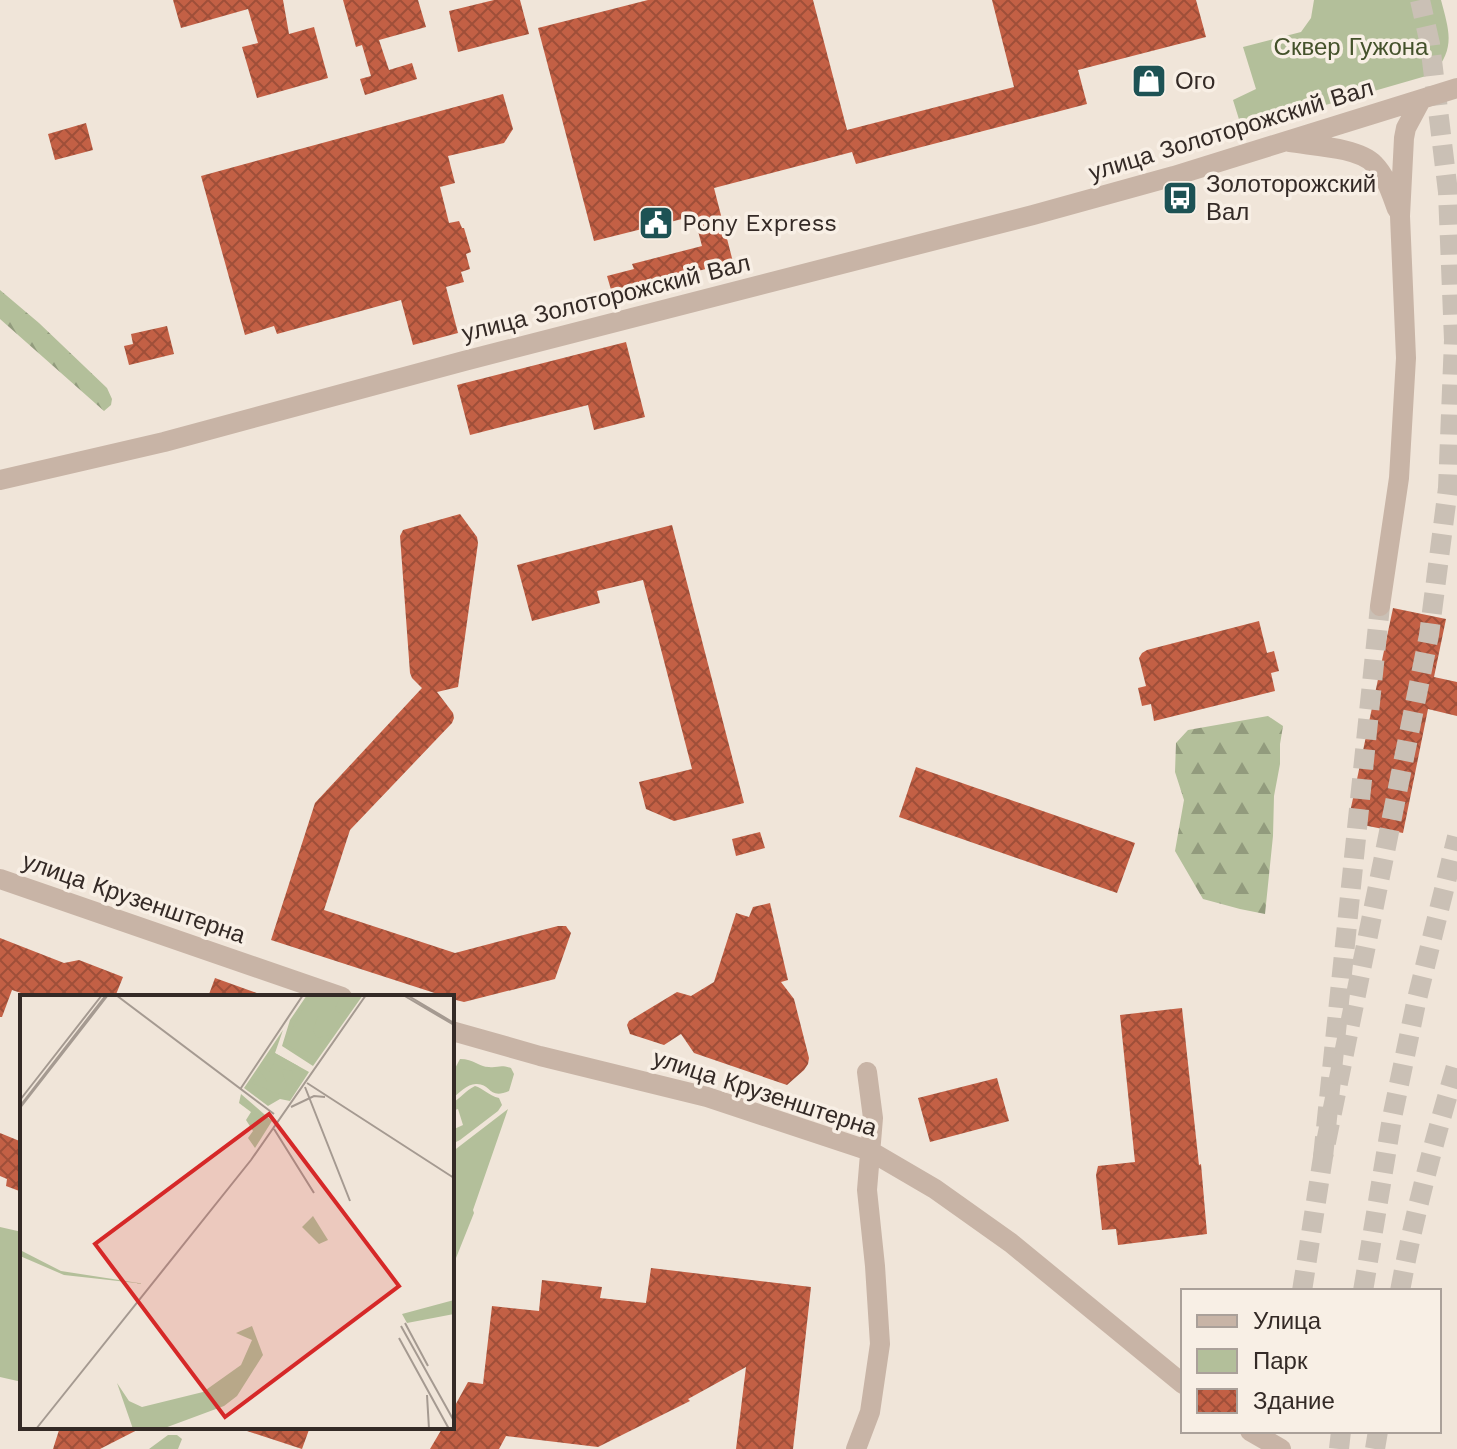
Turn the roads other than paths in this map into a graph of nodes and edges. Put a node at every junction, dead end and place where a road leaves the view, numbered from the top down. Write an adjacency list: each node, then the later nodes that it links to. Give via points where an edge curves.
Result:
1 (1456, 88): 2 (street, улица Золоторожский Вал)
2 (1421, 100): 3 (street, улица Золоторожский Вал); 4 (street, via 1406,128)
3 (1282, 141): 4 (street, via 1349,151 1373,162); 5 (street, улица Золоторожский Вал, via 1033,215)
4 (1400, 216): 6 (street, via 1406,358 1399,478)
5 (0, 480)
6 (1380, 606)
7 (0, 879): 8 (street, улица Крузенштерна)
8 (336, 995)
9 (454, 1032): 11 (street, улица Крузенштерна, via 707,1097)
10 (867, 1072): 11 (street, via 873,1118)
11 (870, 1151): 12 (street, улица Крузенштерна, via 1011,1243); 14 (street, via 867,1190 880,1344 870,1412)
12 (1181, 1382)
13 (1253, 1433): 15 (street)
14 (856, 1449)
15 (1281, 1449)

